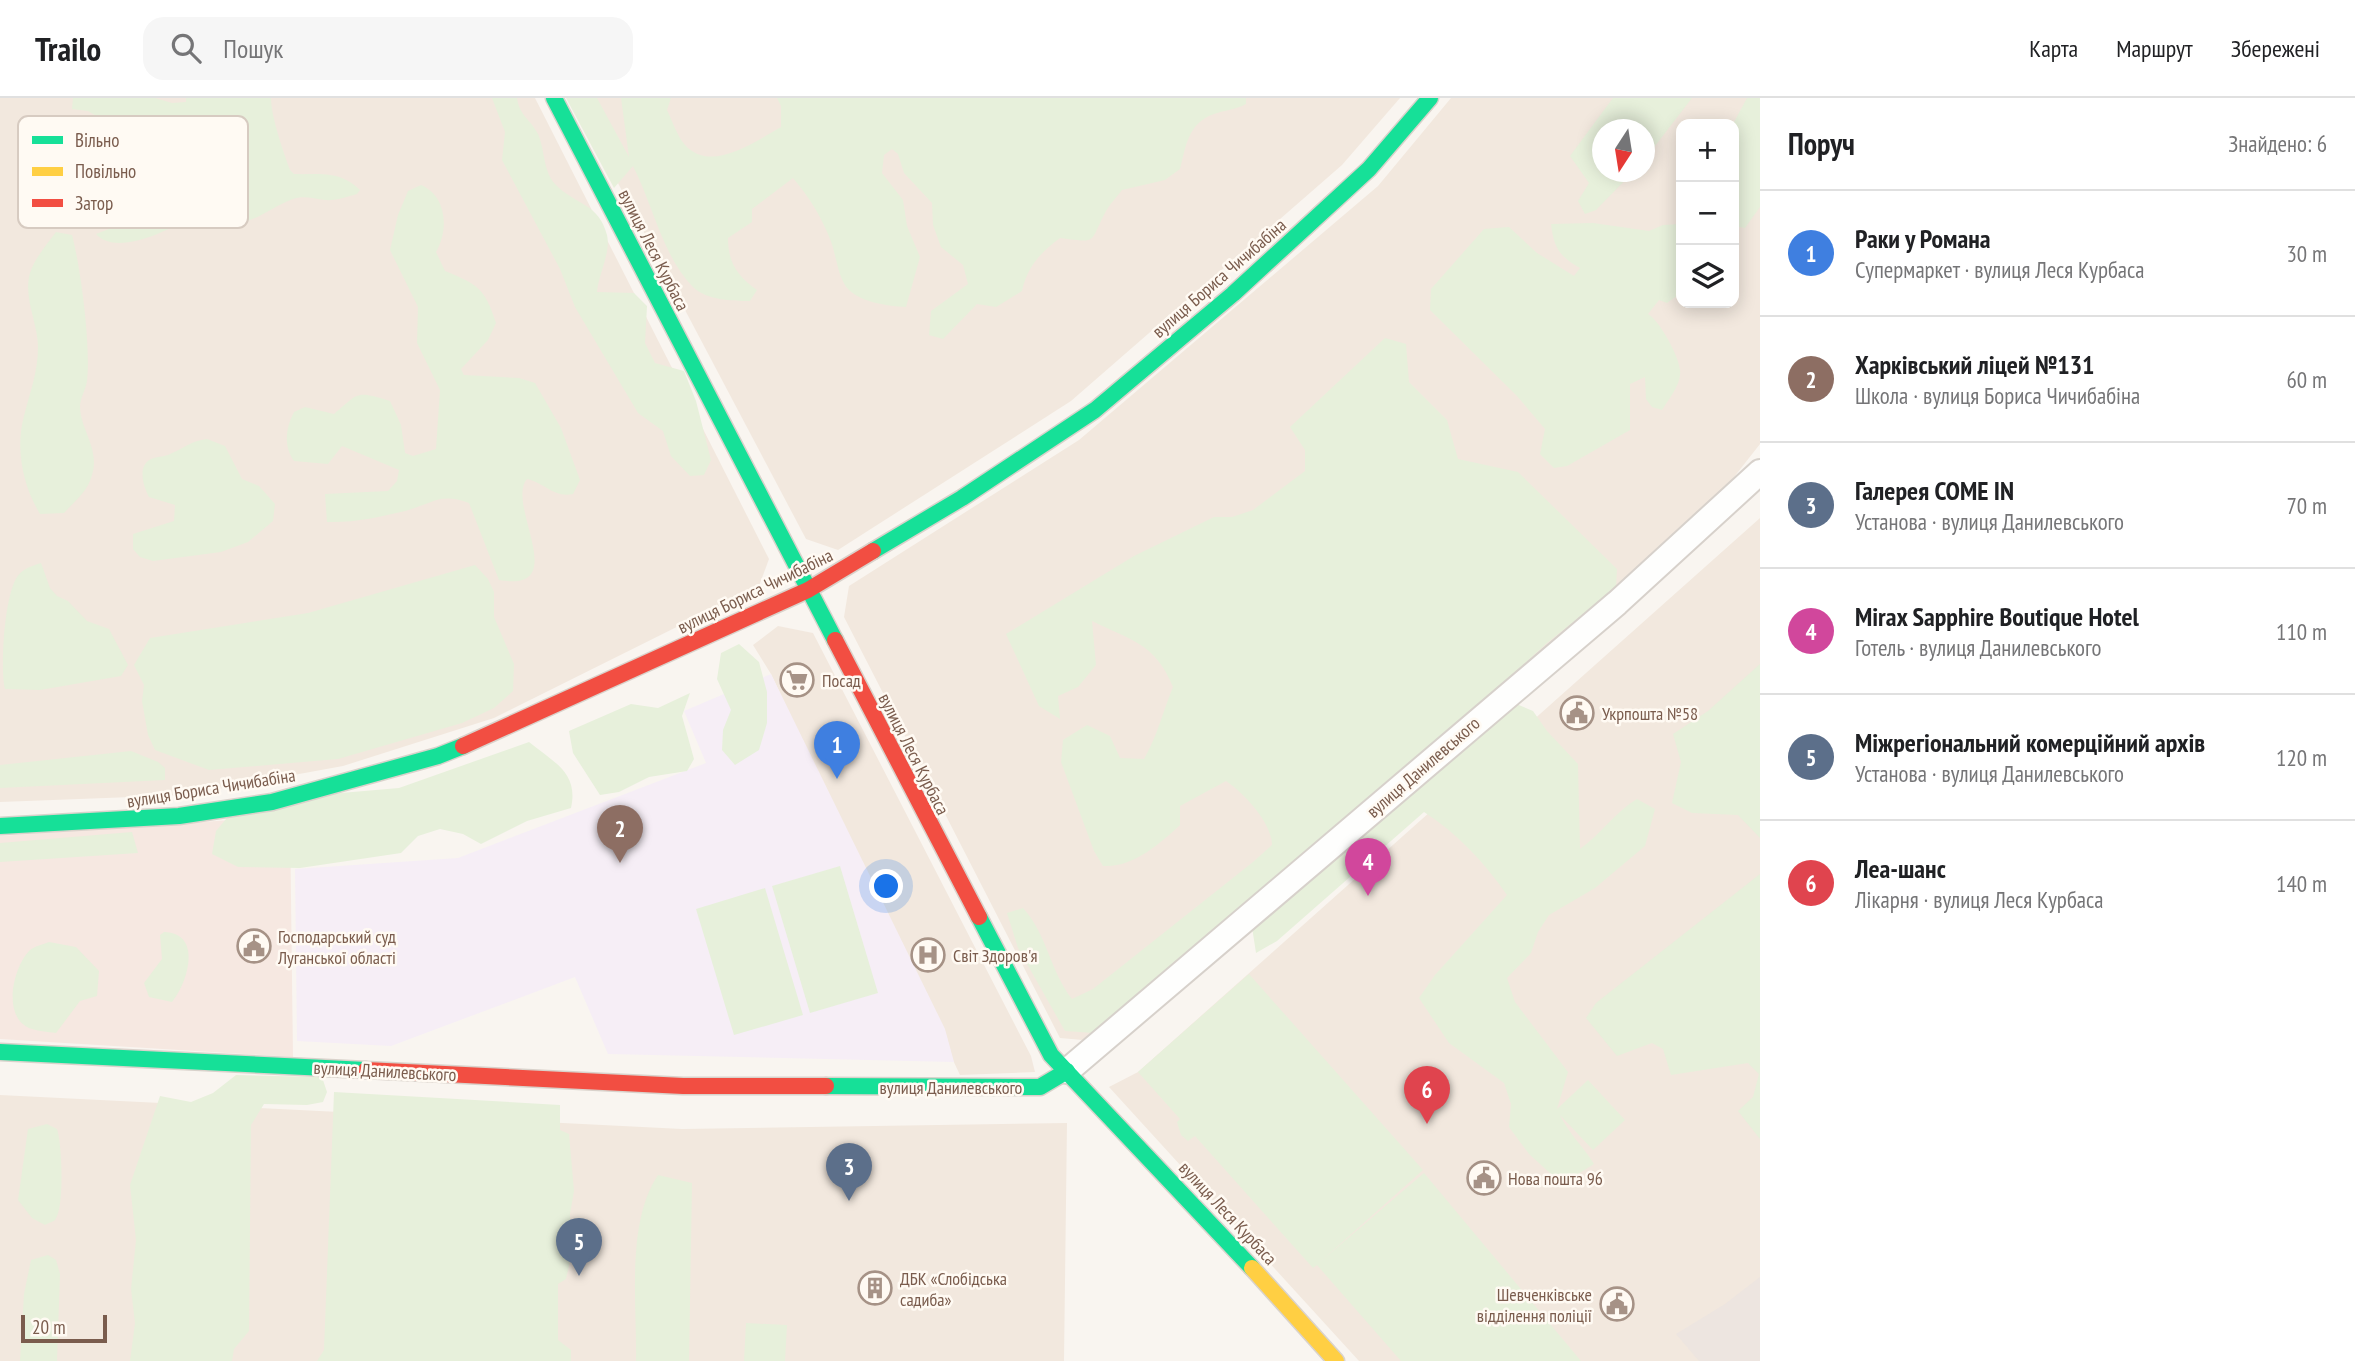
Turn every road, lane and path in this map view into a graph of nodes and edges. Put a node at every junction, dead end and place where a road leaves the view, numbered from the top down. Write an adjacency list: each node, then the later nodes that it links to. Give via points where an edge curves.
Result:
1 (554, 98): 4 (street, вулиця Леся Курбаса)
2 (1430, 98): 4 (street, вулиця Бориса Чичибабіна, via 1369,169 1233,294 1095,410 962,498)
3 (1760, 472): 7 (street, вулиця Данилевського, via 1617,603)
4 (808, 590): 5 (street, вулиця Бориса Чичибабіна, via 438,756 272,802 179,816); 7 (street, вулиця Леся Курбаса, via 1051,1055)
5 (0, 826)
6 (0, 1052): 7 (street, вулиця Данилевського, via 703,1086 1040,1087)
7 (1067, 1072): 8 (street, вулиця Леся Курбаса)
8 (1336, 1361)

